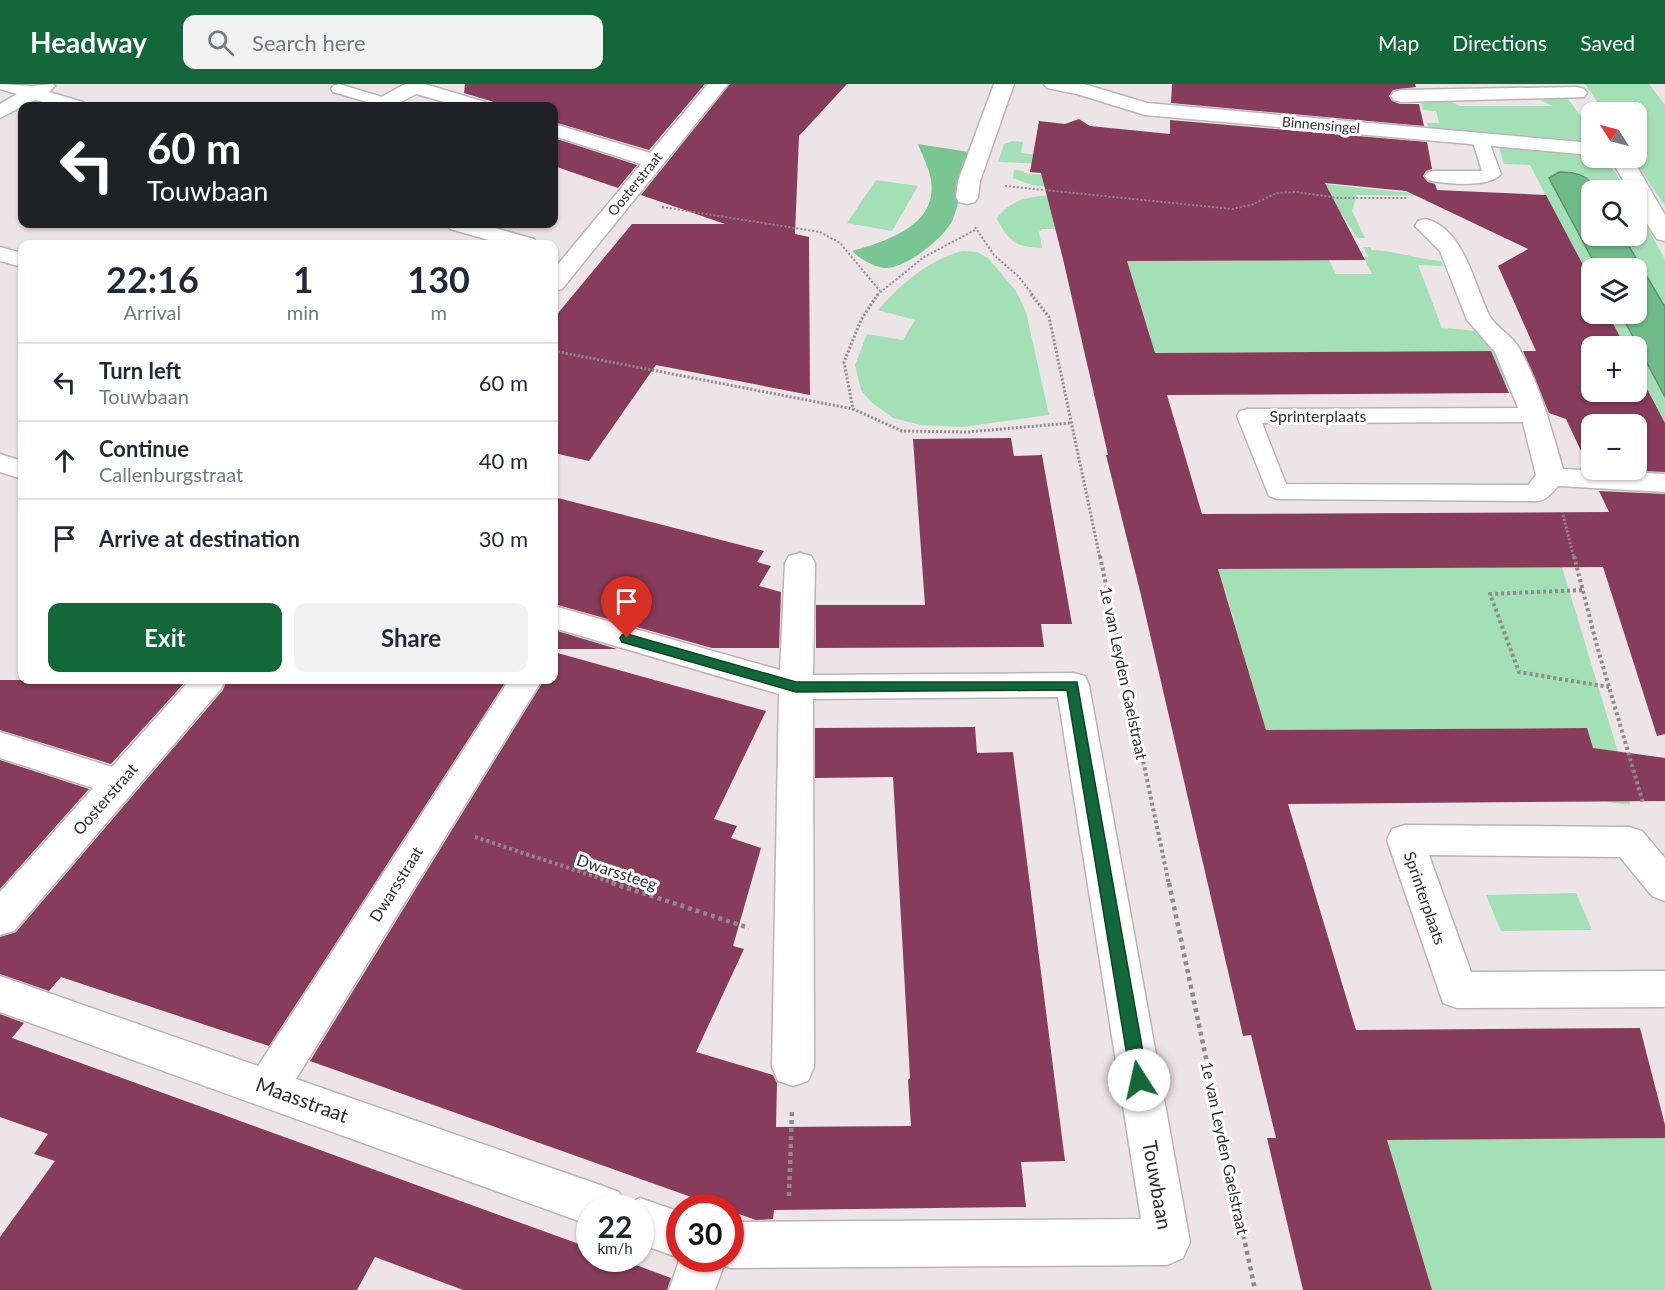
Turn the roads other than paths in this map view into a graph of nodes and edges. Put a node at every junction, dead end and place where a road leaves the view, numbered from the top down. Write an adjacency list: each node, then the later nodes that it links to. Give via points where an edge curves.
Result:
1 (4, 84): 5 (street)
2 (718, 84): 18 (street, Oosterstraat)
3 (1004, 84): 21 (street)
4 (1054, 84): 15 (street, Binnensingel, via 1145,109)
5 (41, 89): 9 (street); 13 (street)
6 (339, 89): 10 (lane)
7 (1397, 90): 8 (street); 15 (street)
8 (1578, 95)
9 (68, 102)
10 (374, 102)
11 (387, 102): 12 (street, via 414,87)
12 (465, 102)
13 (0, 112)
14 (558, 131): 18 (street)
15 (1416, 133): 16 (street, Binnensingel)
16 (1480, 139): 17 (street, Binnensingel); 20 (lane, via 1492,174 1480,178)
17 (1581, 148)
18 (653, 161): 27 (street, Oosterstraat, via 621,201)
19 (1627, 168): 24 (street)
20 (1441, 177)
21 (968, 189)
22 (1426, 226): 30 (street, via 1450,248 1479,320 1507,349)
23 (472, 228): 25 (street)
24 (1665, 234)
25 (512, 240)
26 (0, 254): 28 (street)
27 (564, 256): 29 (street, Oosterstraat)
28 (18, 259)
29 (558, 273)
30 (1534, 415): 34 (street); 34 (lane, Sprinterplaats, via 1248,416 1277,492)
31 (0, 463): 32 (street)
32 (18, 469)
33 (1665, 483): 34 (street, Sprinterplaats)
34 (1543, 485)
35 (800, 563): 39 (street)
36 (558, 624): 39 (street)
37 (206, 684): 41 (street, Oosterstraat)
38 (523, 684): 47 (street, Dwarsstraat)
39 (796, 687): 46 (street); 49 (street, Touwbaan, via 1072,685 1167,1242)
40 (0, 745): 41 (street)
41 (119, 783): 43 (street, Oosterstraat)
42 (1665, 885): 44 (street, Sprinterplaats, via 1629,842 1405,840 1456,990)
43 (0, 919)
44 (1665, 989)
45 (0, 994): 47 (street, Maasstraat)
46 (793, 1067)
47 (267, 1088): 48 (street, Maasstraat)
48 (576, 1198)
49 (744, 1245)
50 (698, 1272): 51 (street)
51 (692, 1290)

